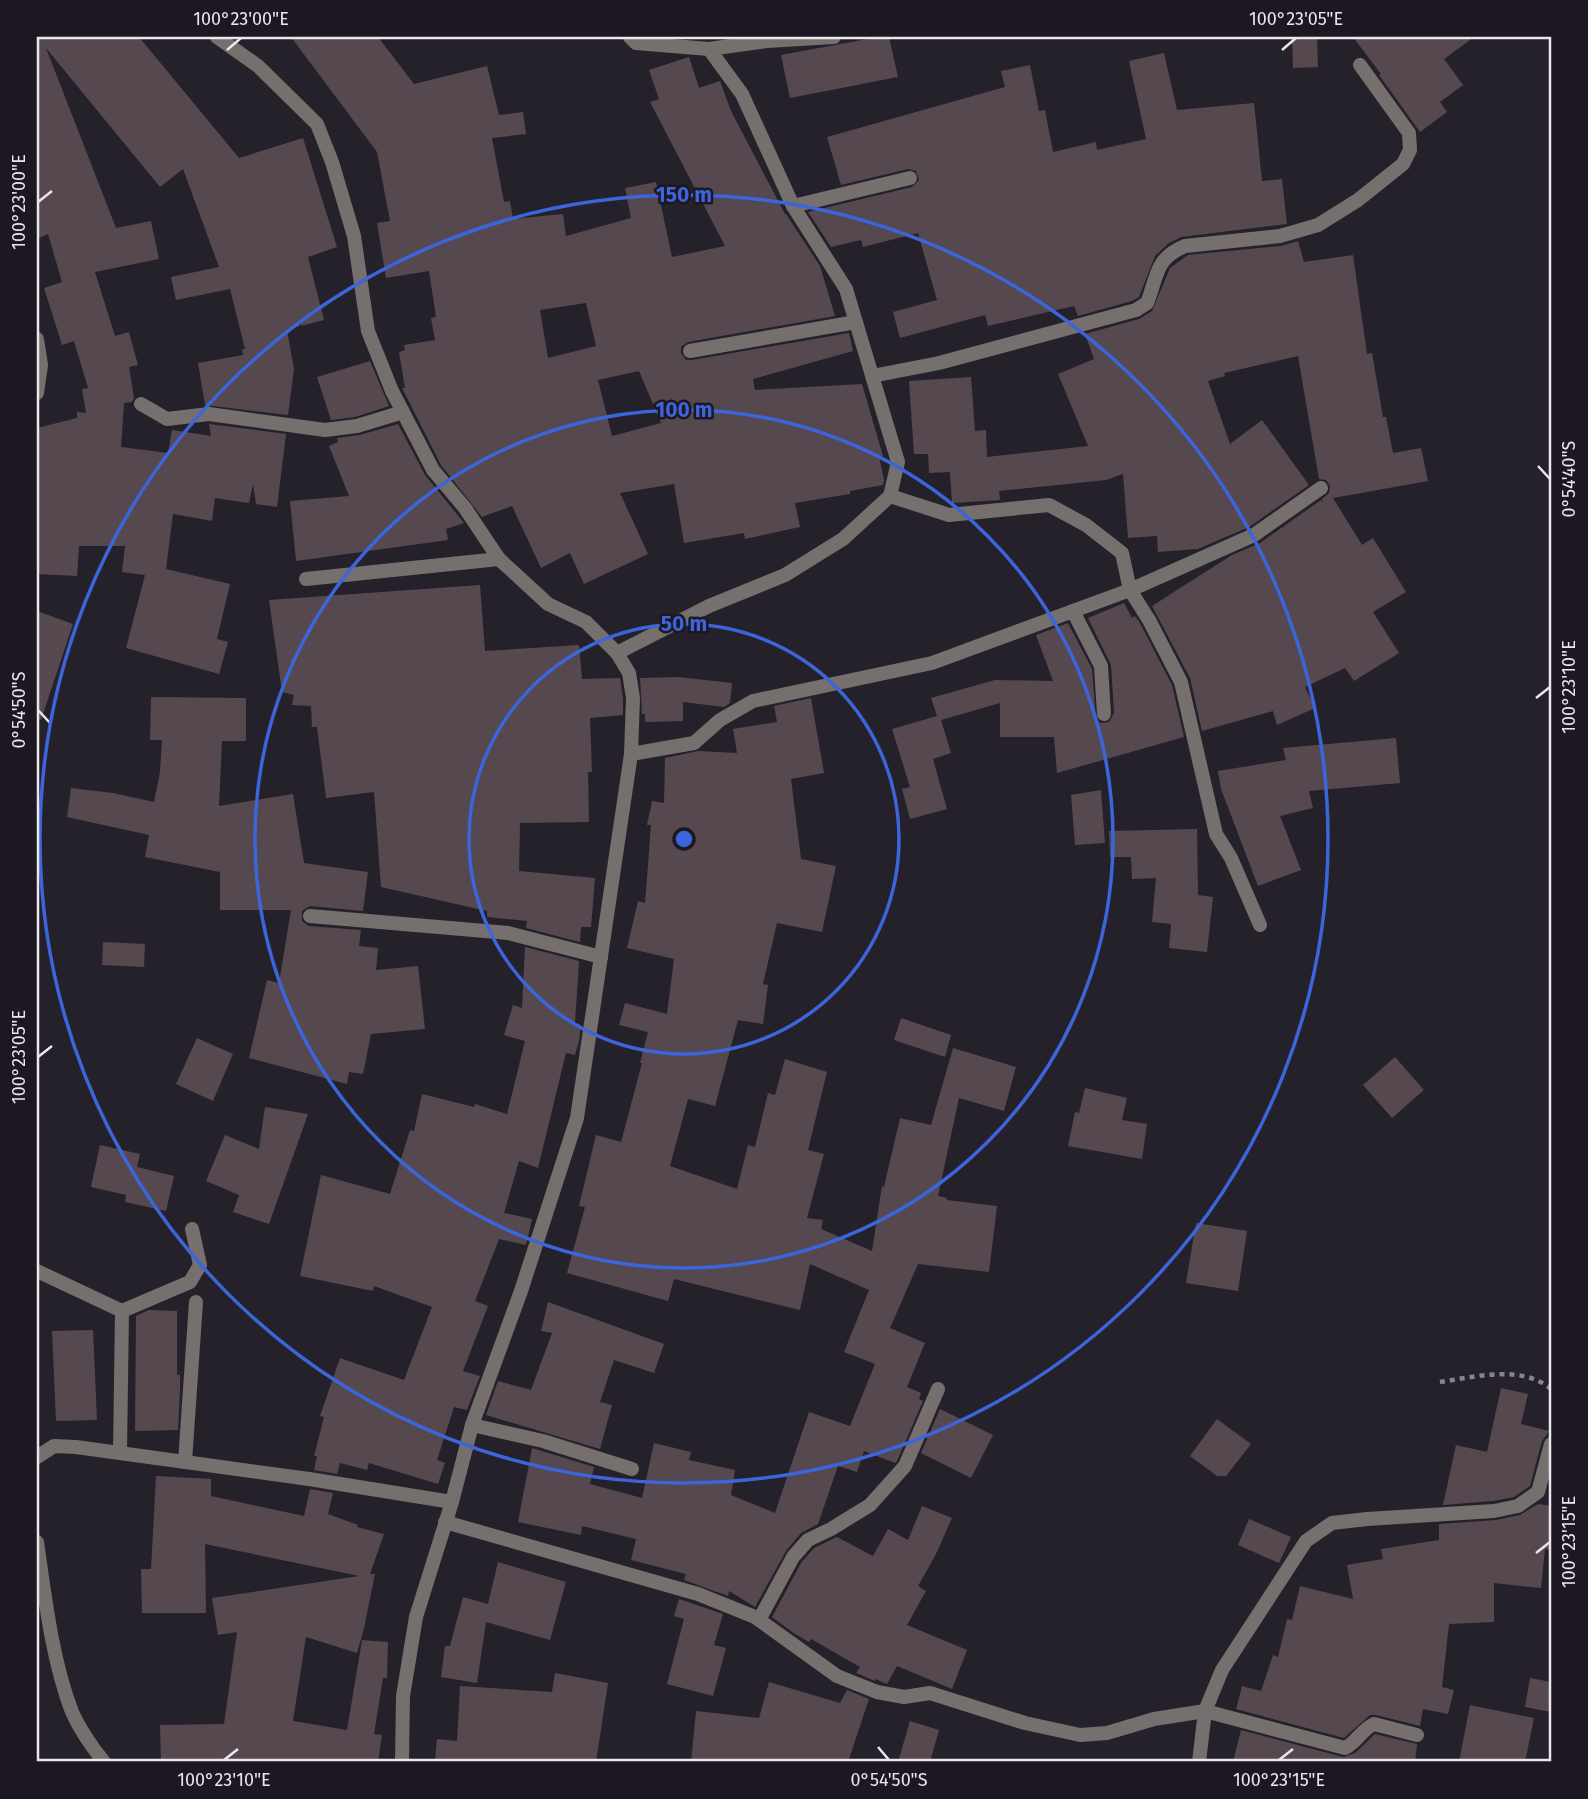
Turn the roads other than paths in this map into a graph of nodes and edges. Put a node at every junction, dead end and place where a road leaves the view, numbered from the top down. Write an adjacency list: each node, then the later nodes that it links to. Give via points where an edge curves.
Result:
1 (217, 37): 14 (street, via 258,66 317,124 354,236 368,331)
2 (630, 37): 4 (street, via 636,43)
3 (834, 37): 4 (street)
4 (709, 49): 7 (street, via 743,94)
5 (1360, 65): 11 (street, via 1409,133 1410,150 1403,164 1359,200 1318,225 1280,236 1177,249 1165,257 1147,303 1136,310 939,363)
6 (910, 177): 7 (street)
7 (793, 205): 8 (street, via 846,289)
8 (856, 321): 10 (street); 11 (street)
9 (37, 338): 12 (street, via 41,365)
10 (690, 351)
11 (872, 376): 16 (street, via 898,462)
12 (37, 393)
13 (141, 404): 14 (street, via 167,419 220,415 325,430)
14 (403, 412): 17 (street, via 433,470)
15 (1321, 488): 19 (street, via 1254,535)
16 (890, 496): 19 (street, via 948,515 1049,505 1086,525 1122,553); 21 (street, via 843,539 785,575 709,606)
17 (499, 559): 18 (street); 21 (street, via 548,604 586,622)
18 (306, 579)
19 (1130, 590): 20 (street); 25 (street, via 1181,682 1216,834)
20 (1073, 611): 22 (street, via 1101,666); 23 (street, via 932,663 753,701 720,720 694,743)
21 (617, 653): 23 (street, via 629,673 633,698)
22 (1104, 714)
23 (631, 754): 26 (street)
24 (310, 916): 26 (street, via 508,933)
25 (1260, 925)
26 (601, 957): 32 (street, via 577,1118)
27 (192, 1229): 30 (street, via 200,1265 197,1275)
28 (37, 1271): 30 (street)
29 (196, 1302): 36 (street)
30 (122, 1311): 34 (street)
31 (938, 1389): 41 (street, via 905,1466 870,1505 808,1540 793,1557)
32 (472, 1425): 37 (street); 38 (street)
33 (1551, 1444): 42 (street, via 1538,1492 1518,1507 1332,1523 1306,1541 1222,1670)
34 (120, 1453): 35 (street, via 54,1446); 36 (street)
35 (37, 1457)
36 (185, 1461): 38 (street)
37 (632, 1469)
38 (452, 1502): 39 (street)
39 (445, 1522): 41 (street, via 698,1594); 45 (street, via 416,1617 403,1696)
40 (37, 1542): 44 (street, via 61,1678 73,1713)
41 (759, 1620): 42 (street, via 838,1676 877,1692 904,1697 930,1693 1080,1735)
42 (1205, 1711): 43 (street, via 1345,1748 1374,1724); 46 (street)
43 (1417, 1735)
44 (104, 1762)
45 (402, 1762)
46 (1199, 1762)

